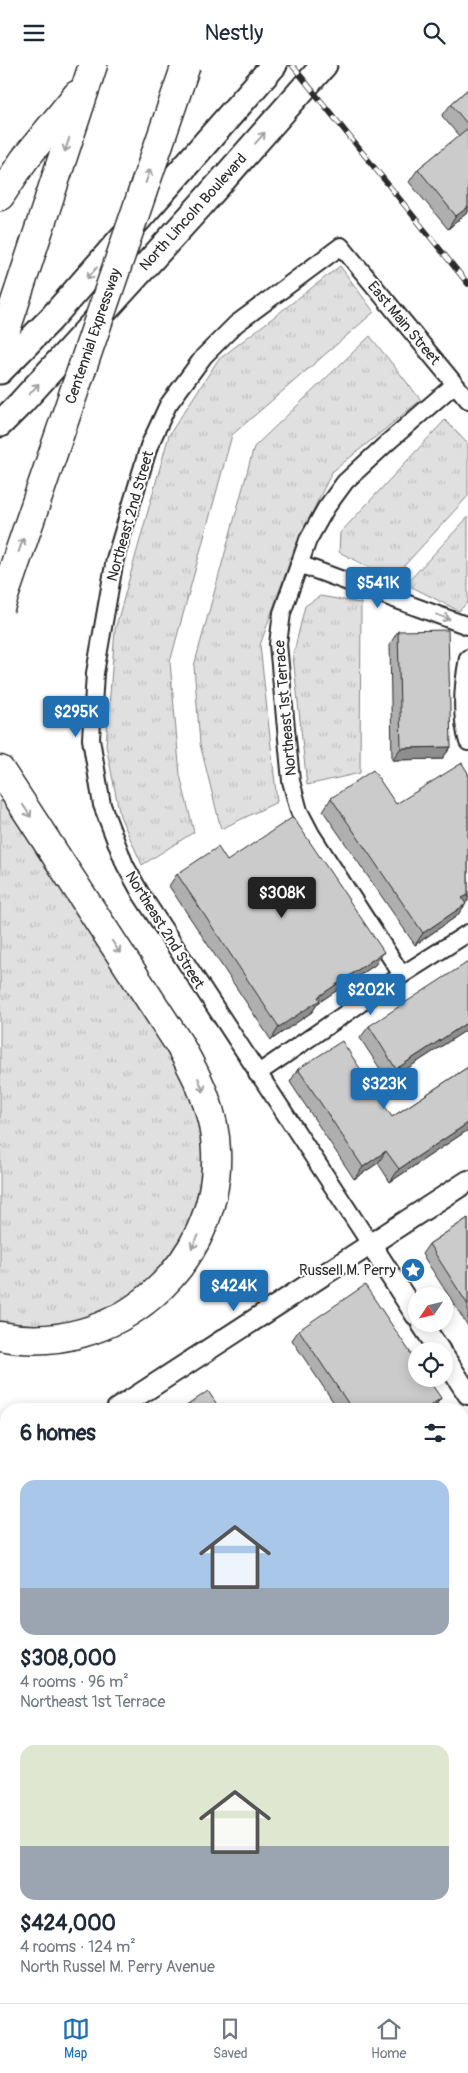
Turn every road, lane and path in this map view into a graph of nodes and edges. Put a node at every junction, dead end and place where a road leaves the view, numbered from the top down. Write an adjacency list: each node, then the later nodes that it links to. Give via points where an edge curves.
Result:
1 (186, 65): 13 (highway, Centennial Expressway, one-way to 1, bridge)
2 (274, 65): 8 (main road, one-way to 8, via 50,320)
3 (324, 65): 11 (main road, North Lincoln Boulevard, one-way to 3)
4 (90, 73): 5 (highway); 7 (highway, one-way to 7)
5 (0, 196)
6 (340, 246): 9 (street, East Main Street); 20 (street, Northeast 2nd Street, via 236,325 204,356 168,405 149,447 115,559 95,673 91,739 102,805 122,858 141,894)
7 (0, 348)
8 (0, 371)
9 (455, 384): 10 (street, East Main Street); 12 (street, Northeast 1st Terrace, via 345,482 308,540)
10 (468, 400)
11 (0, 424)
12 (299, 564): 14 (street, one-way to 14); 19 (street, Northeast 1st Terrace, via 282,613 278,644 291,781 299,811 311,834)
13 (0, 608)
14 (468, 626)
15 (468, 657): 16 (street, via 463,700)
16 (468, 741)
17 (0, 770): 24 (highway, one-way to 24, via 179,1044 208,1104 216,1151 213,1190 206,1219 180,1268 160,1289 137,1307 89,1331 35,1339)
18 (468, 933): 19 (street)
19 (402, 975): 20 (street)
20 (257, 1074): 22 (street, Northeast 2nd Street)
21 (468, 1181): 22 (street)
22 (371, 1245): 23 (street, Northeast 2nd Street); 27 (street)
23 (408, 1303)
24 (0, 1336)
25 (453, 1371): 26 (street)
26 (468, 1394)
27 (126, 1403)

